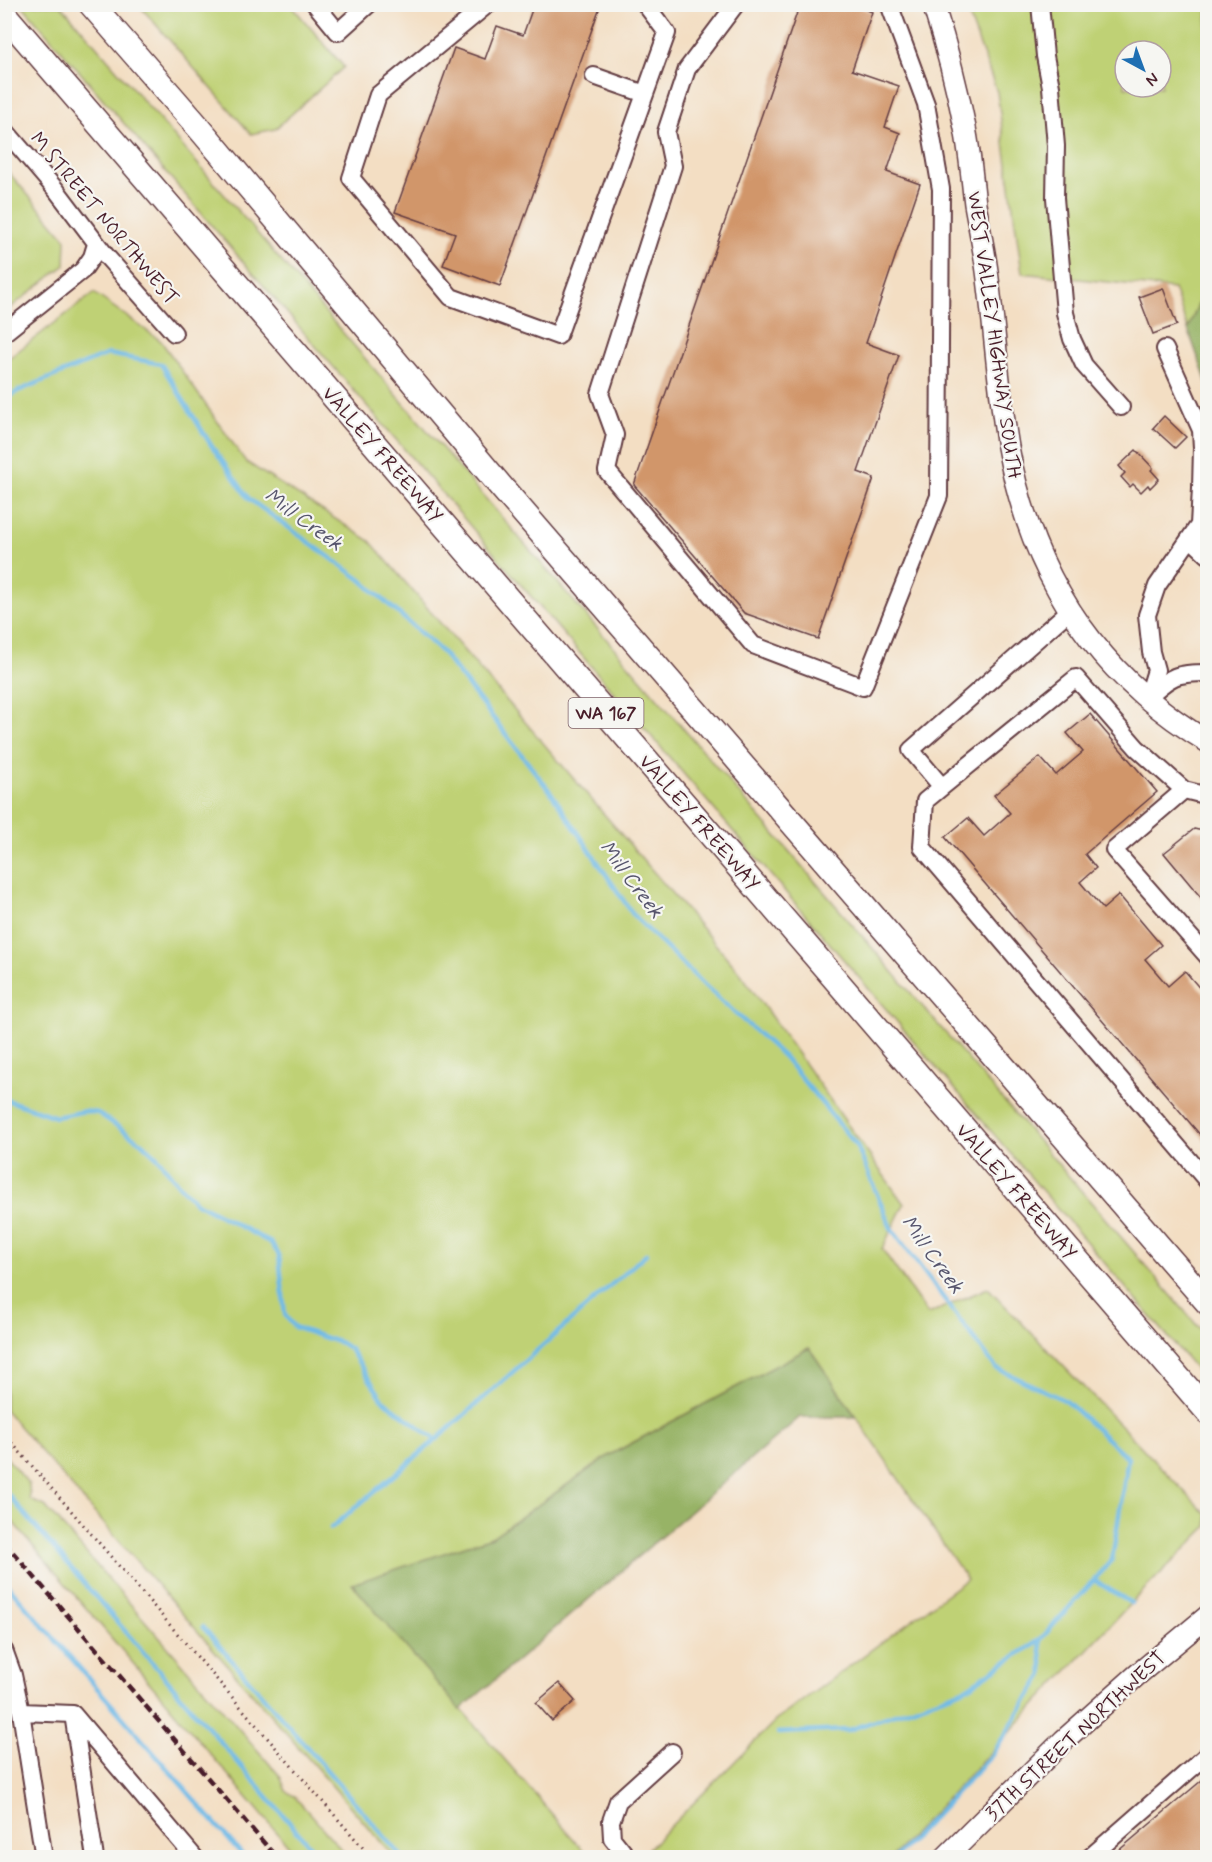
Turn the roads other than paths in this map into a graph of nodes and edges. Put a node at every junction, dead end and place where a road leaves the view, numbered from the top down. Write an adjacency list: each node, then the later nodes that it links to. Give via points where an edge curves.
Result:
1 (91, 4): 31 (highway, via 511,498)
2 (315, 4): 3 (street, via 338,32)
3 (369, 4)
4 (488, 4): 12 (street, via 378,95 351,178 451,297 558,336)
5 (645, 4): 12 (street, via 667,33)
6 (736, 4): 7 (street, via 687,69 666,132 674,166 600,394 615,435 607,471 753,645 863,687 939,496 941,189 926,105)
7 (889, 4)
8 (933, 4): 21 (main road, WEST VALLEY HIGHWAY SOUTH, via 965,129 987,269 1008,447 1018,493 1038,552)
9 (1040, 4): 18 (street, via 1056,146 1054,198 1065,313 1084,365)
10 (4, 14): 32 (highway, VALLEY FREEWAY / WA 167)
11 (594, 76): 12 (street)
12 (645, 94)
13 (4, 129): 14 (street, M STREET NORTHWEST)
14 (96, 244): 15 (street, via 83,270); 16 (street, M STREET NORTHWEST)
15 (4, 333)
16 (174, 333)
17 (1165, 349): 19 (street, via 1201,430 1199,525)
18 (1121, 407)
19 (1190, 538): 20 (street); 23 (street, via 1157,586 1147,615 1150,652 1156,670)
20 (1208, 555)
21 (1069, 611): 23 (main road, WEST VALLEY HIGHWAY SOUTH, via 1094,645); 25 (street, via 911,750)
22 (1208, 673): 23 (street, via 1181,674 1168,679)
23 (1147, 699): 24 (main road, WEST VALLEY HIGHWAY SOUTH)
24 (1208, 742)
25 (942, 787): 26 (street, via 1076,678 1137,748); 29 (street, via 925,801 922,847)
26 (1185, 790): 27 (street); 28 (street, via 1114,850)
27 (1208, 796)
28 (1208, 957)
29 (1202, 1163): 30 (street)
30 (1208, 1182)
31 (1208, 1303)
32 (1208, 1412)
33 (1208, 1616): 43 (main road, 37TH STREET NORTHWEST, via 1064,1740)
34 (4, 1650): 35 (street)
35 (21, 1712): 36 (street); 39 (street)
36 (73, 1714): 40 (street); 41 (street)
37 (672, 1752): 42 (street, via 618,1801 611,1821 612,1838)
38 (1208, 1754): 44 (street)
39 (44, 1857)
40 (95, 1857)
41 (195, 1857)
42 (628, 1857)
43 (945, 1857)
44 (1089, 1857)

